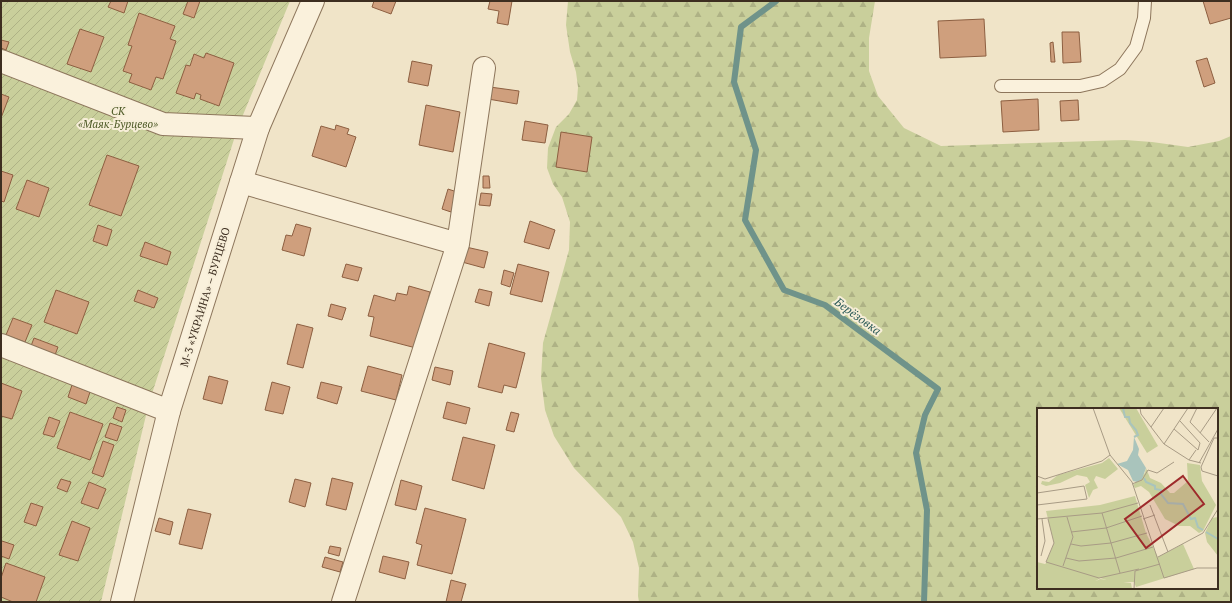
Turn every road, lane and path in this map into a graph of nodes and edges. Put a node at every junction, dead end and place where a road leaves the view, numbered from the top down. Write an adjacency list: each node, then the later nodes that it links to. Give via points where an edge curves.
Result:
1 (314, 1): 6 (street, М-3 «УКРАИНА» – БУРЦЕВО)
2 (1145, 1): 5 (lane, via 1144,18 1136,47 1120,69 1102,81 1080,86)
3 (1, 61): 6 (street, via 163,124)
4 (484, 68): 8 (street)
5 (1000, 86)
6 (258, 128): 7 (street, М-3 «УКРАИНА» – БУРЦЕВО)
7 (241, 182): 8 (street); 10 (street, М-3 «УКРАИНА» – БУРЦЕВО)
8 (458, 244): 12 (street)
9 (1, 345): 10 (street)
10 (169, 411): 11 (street, М-3 «УКРАИНА» – БУРЦЕВО)
11 (122, 602)
12 (343, 602)

